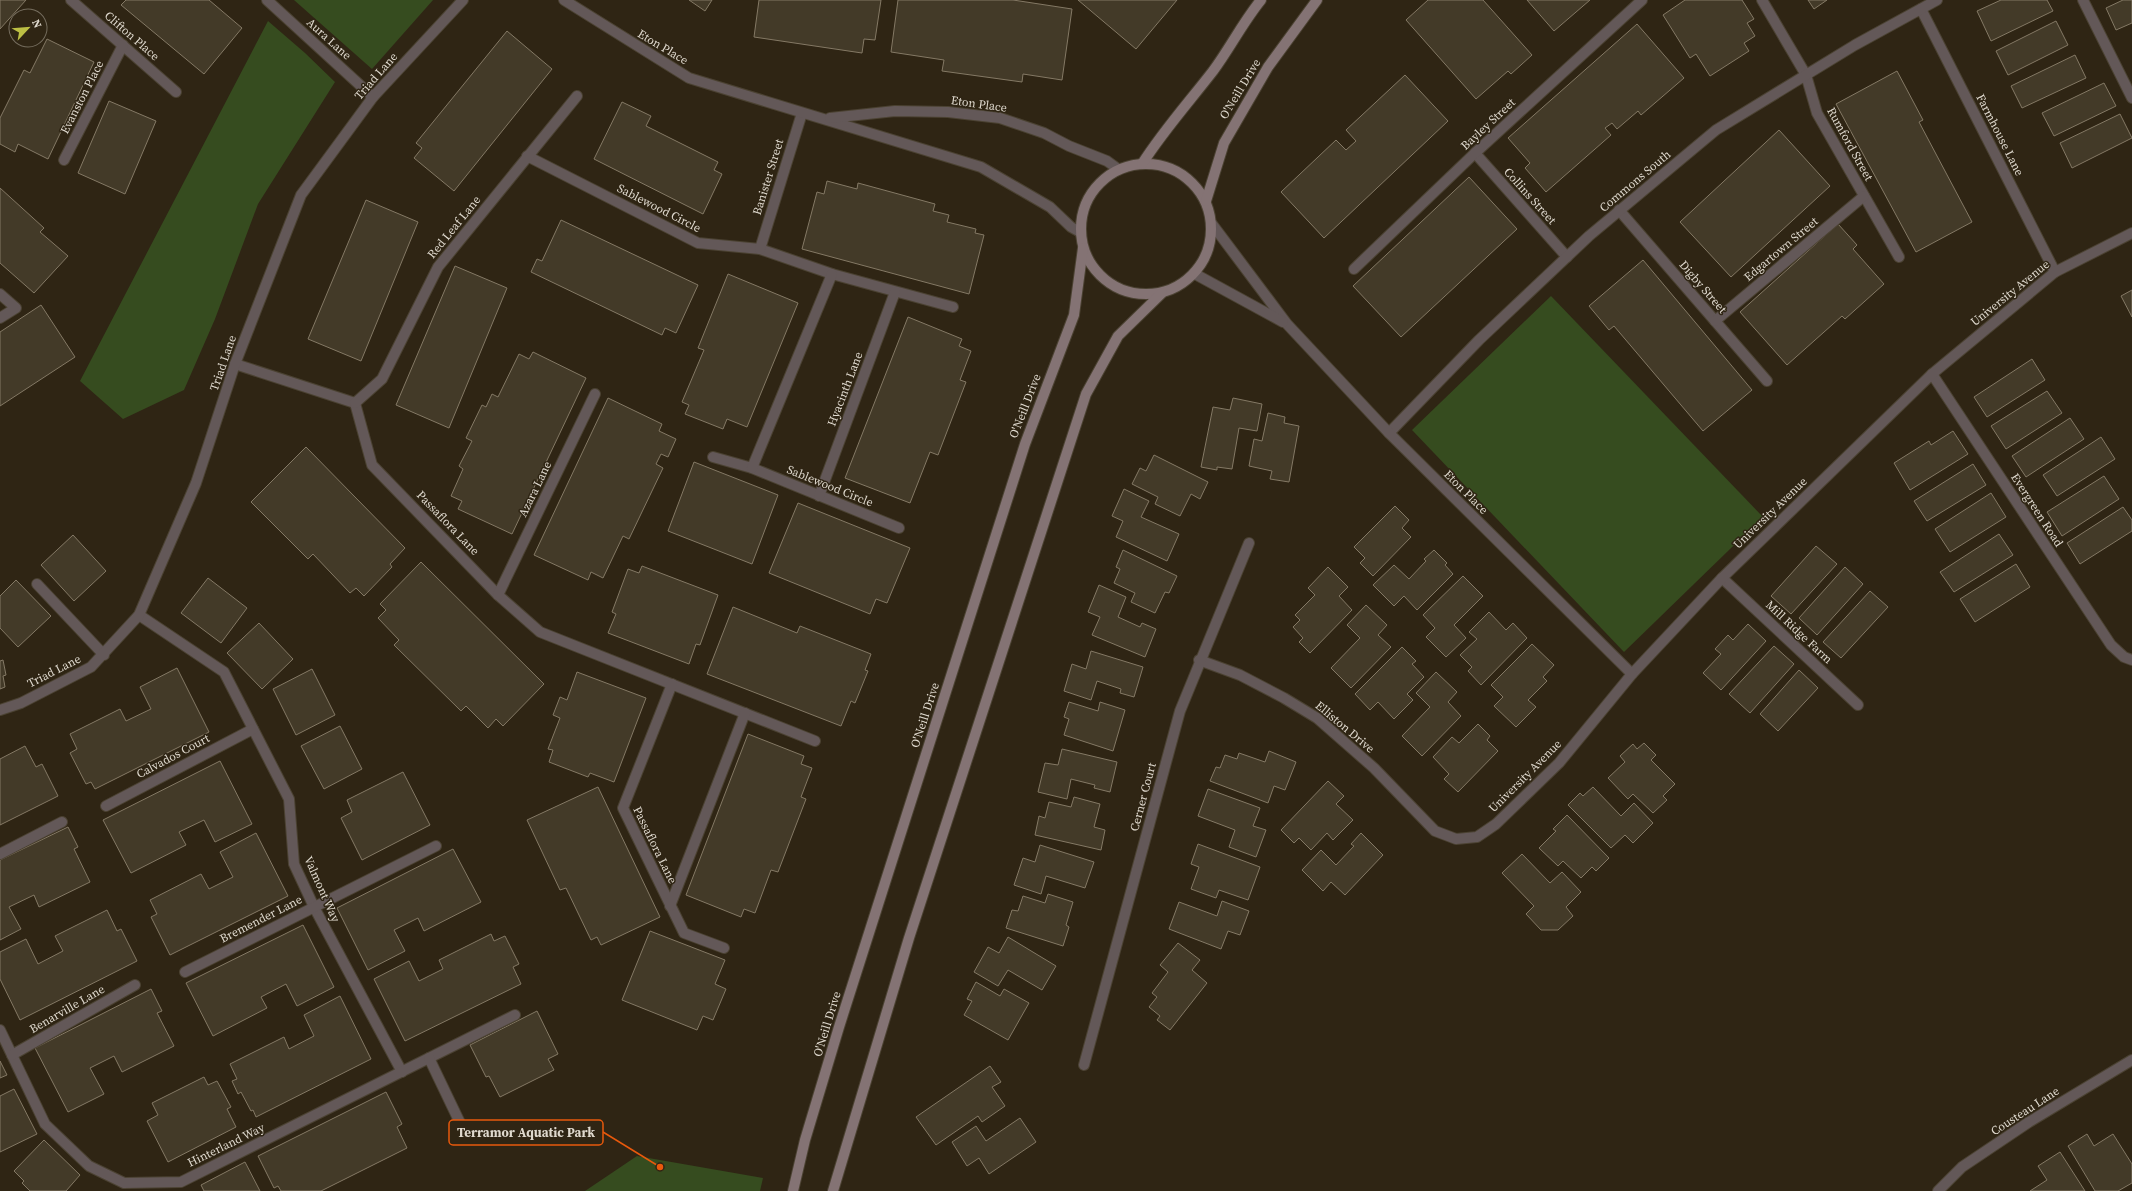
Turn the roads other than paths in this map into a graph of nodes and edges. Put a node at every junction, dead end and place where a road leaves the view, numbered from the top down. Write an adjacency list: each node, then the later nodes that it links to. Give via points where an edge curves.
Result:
1 (72, 0): 12 (street, Clifton Place)
2 (267, 0): 16 (street, Aura Lane)
3 (463, 0): 16 (street, Triad Lane)
4 (564, 0): 18 (street, Eton Place, via 689,78)
5 (1261, 0): 23 (main road, via 1214,69)
6 (1317, 0): 26 (main road, O'Neill Drive, via 1268,67 1224,143)
7 (1642, 0): 20 (street, Bayley Street)
8 (1762, 0): 13 (street, Rumford Street)
9 (1937, 0): 11 (street, Commons South)
10 (2082, 0): 17 (street)
11 (1922, 9): 13 (street, Commons South); 36 (street, Farmhouse Lane)
12 (123, 45): 14 (street, Clifton Place); 22 (street, Evanston Place)
13 (1806, 75): 25 (street, Rumford Street, via 1817,113); 27 (street, Commons South, via 1716,130)
14 (176, 92)
15 (577, 96): 21 (street, Red Leaf Lane)
16 (373, 97): 46 (street, Triad Lane, via 301,195)
17 (2132, 98)
18 (802, 113): 19 (street, Eton Place); 32 (street, Banister Street)
19 (826, 118): 24 (street, Eton Place, via 895,111 948,112 1000,118 1044,133 1108,161); 29 (street, Eton Place, via 981,167 1050,207)
20 (1475, 153): 33 (street, Collins Street); 35 (street, Bayley Street)
21 (527, 156): 32 (street, Sablewood Circle, via 698,243); 50 (street, Red Leaf Lane, via 438,267 382,379)
22 (64, 160)
23 (1142, 164): 24 (main road, O'Neill Drive, via 1136,163); 26 (main road, O'Neill Drive, via 1168,166 1179,172 1194,184)
24 (1118, 169): 29 (main road, O'Neill Drive, via 1100,181 1089,196 1083,209)
25 (1864, 196): 34 (street, Rumford Street); 44 (street, Edgartown Street)
26 (1206, 201): 28 (main road, O'Neill Drive)
27 (1619, 210): 33 (street, Commons South); 44 (street, Digby Street)
28 (1212, 224): 38 (main road, O'Neill Drive, via 1205,258); 45 (street, Eton Place)
29 (1080, 232): 31 (main road, O'Neill Drive)
30 (2132, 233): 36 (street, University Avenue)
31 (1083, 248): 40 (main road, O'Neill Drive, via 1097,272 1119,289 1139,294); 89 (main road, O'Neill Drive, via 1074,315 1025,444 839,1027 805,1140)
32 (760, 249): 37 (street, Sablewood Circle)
33 (1567, 257): 51 (street, Commons South, via 1479,340)
34 (1899, 257)
35 (1354, 270)
36 (2055, 272): 47 (street, University Avenue)
37 (832, 274): 39 (street, Sablewood Circle); 53 (street)
38 (1195, 274): 40 (main road, O'Neill Drive, via 1177,287); 45 (street, Eton Place)
39 (895, 292): 42 (street, Sablewood Circle); 54 (street, Hyacinth Lane)
40 (1162, 293): 90 (main road, O'Neill Drive, via 1118,336 1086,394 909,938)
41 (0, 294): 43 (street, via 16,308)
42 (953, 308)
43 (0, 318)
44 (1715, 321): 48 (street, Digby Street)
45 (1287, 324): 51 (street, Eton Place)
46 (235, 364): 50 (street); 60 (street, Triad Lane, via 196,483)
47 (1932, 374): 57 (street, University Avenue); 62 (street, Evergreen Road, via 2111,646)
48 (1767, 381)
49 (595, 394): 59 (street, Azara Lane)
50 (355, 403): 59 (street, Passaflora Lane, via 372,465)
51 (1389, 433): 64 (street, Eton Place)
52 (713, 457): 53 (street, Sablewood Circle)
53 (752, 468): 54 (street, Sablewood Circle)
54 (819, 496): 55 (street, Sablewood Circle)
55 (899, 528)
56 (1250, 544): 63 (street, Cerner Court)
57 (1722, 578): 64 (street, University Avenue); 66 (street, Mill Ridge Farm)
58 (37, 584): 61 (street)
59 (498, 595): 65 (street, Passaflora Lane, via 540,632)
60 (139, 616): 61 (street, Triad Lane); 69 (street, Valmont Way, via 224,672)
61 (104, 655): 67 (street, Triad Lane, via 91,667)
62 (2128, 659)
63 (1199, 660): 73 (street, Elliston Drive, via 1240,675 1317,718 1374,768 1435,831); 86 (street, Cerner Court, via 1180,711)
64 (1632, 674): 73 (street, University Avenue, via 1559,763 1496,824 1477,837)
65 (672, 684): 68 (street, Passaflora Lane); 76 (street, Passaflora Lane, via 623,808)
66 (1858, 705)
67 (0, 710)
68 (745, 714): 70 (street, Passaflora Lane); 76 (street, Passaflora Lane)
69 (253, 729): 71 (street, Calvados Court); 77 (street, Valmont Way, via 289,799 294,864)
70 (815, 741)
71 (106, 806)
72 (62, 822): 75 (street)
73 (1456, 839)
74 (436, 846): 77 (street, Bremender Lane)
75 (0, 854)
76 (670, 906): 78 (street, Passaflora Lane, via 684,933)
77 (314, 907): 79 (street, Bremender Lane); 87 (street, Valmont Way)
78 (724, 948)
79 (185, 972)
80 (135, 985): 83 (street, Benarville Lane)
81 (515, 1015): 84 (street, Hinterland Way)
82 (0, 1030): 83 (street, Hinterland Way)
83 (12, 1055): 87 (street, Hinterland Way, via 45,1124 89,1166 124,1183 181,1182)
84 (429, 1058): 87 (street, Hinterland Way); 88 (street)
85 (2132, 1060): 91 (street, Cousteau Lane, via 2023,1126 1962,1167)
86 (1084, 1065)
87 (402, 1072)
88 (463, 1128)
89 (793, 1191)
90 (833, 1191)
91 (1938, 1191)

